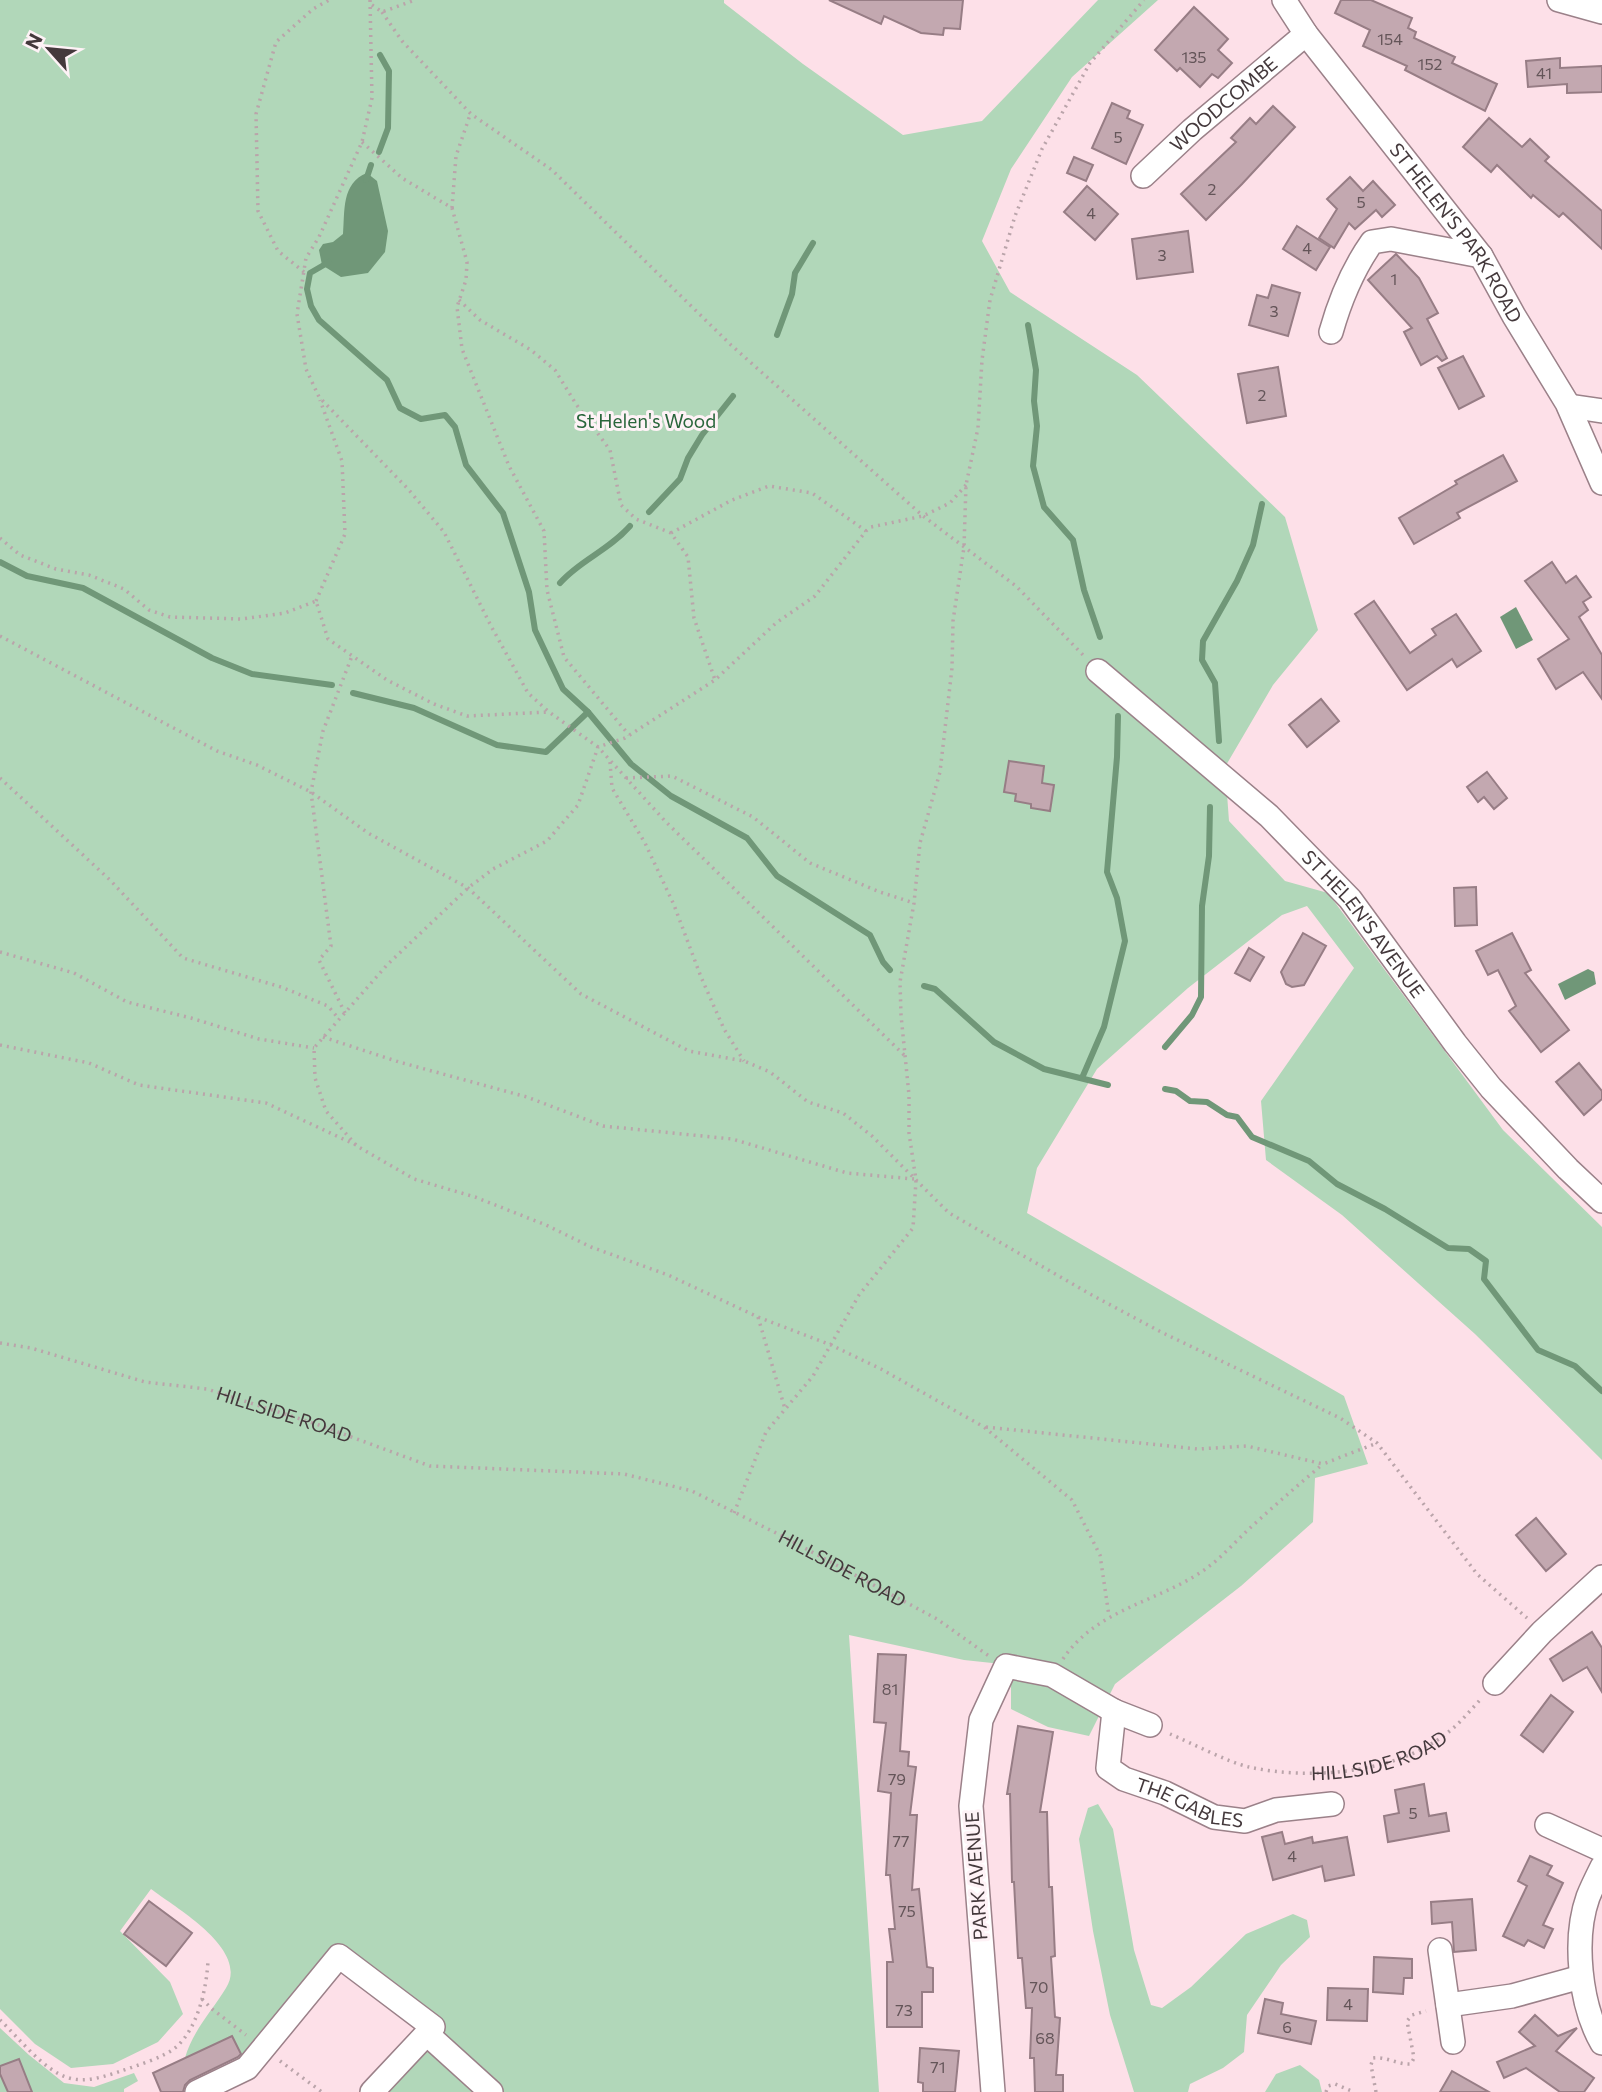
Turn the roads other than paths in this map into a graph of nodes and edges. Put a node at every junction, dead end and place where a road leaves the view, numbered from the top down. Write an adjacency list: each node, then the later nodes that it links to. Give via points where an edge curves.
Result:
1 (1284, 0): 4 (street, ST HELEN'S PARK ROAD)
2 (1559, 0): 3 (street)
3 (1602, 12)
4 (1306, 34): 5 (street, WOODCOMBE); 6 (street, ST HELEN'S PARK ROAD)
5 (1143, 176)
6 (1481, 256): 7 (street, via 1391,239 1372,242 1339,303); 8 (street, ST HELEN'S PARK ROAD)
7 (1331, 332)
8 (1569, 406): 9 (street); 10 (street, ST HELEN'S PARK ROAD)
9 (1602, 411)
10 (1602, 483)
11 (1098, 671): 12 (street, ST HELEN'S AVENUE, via 1269,816 1350,899 1491,1088)
12 (1602, 1200)
13 (1602, 1577): 14 (street, via 1542,1632)
14 (1495, 1684)
15 (1114, 1711): 16 (street); 17 (street, THE GABLES, via 1108,1768 1124,1779 1214,1817 1234,1820); 30 (street, PARK AVENUE, via 1052,1675 1006,1666 981,1720 971,1806)
16 (1150, 1725)
17 (1332, 1804)
18 (1547, 1825): 19 (street)
19 (1602, 1850)
20 (1602, 1867): 22 (street, via 1587,1899 1580,1936)
21 (1440, 1950): 23 (street)
22 (1581, 1978): 23 (street, via 1512,1996); 26 (street)
23 (1448, 2005): 25 (street)
24 (427, 2034): 27 (street, via 433,2027 339,1956 247,2068); 28 (street); 29 (street)
25 (1453, 2042)
26 (1602, 2043)
27 (197, 2092)
28 (372, 2092)
29 (491, 2092)
30 (993, 2092)

